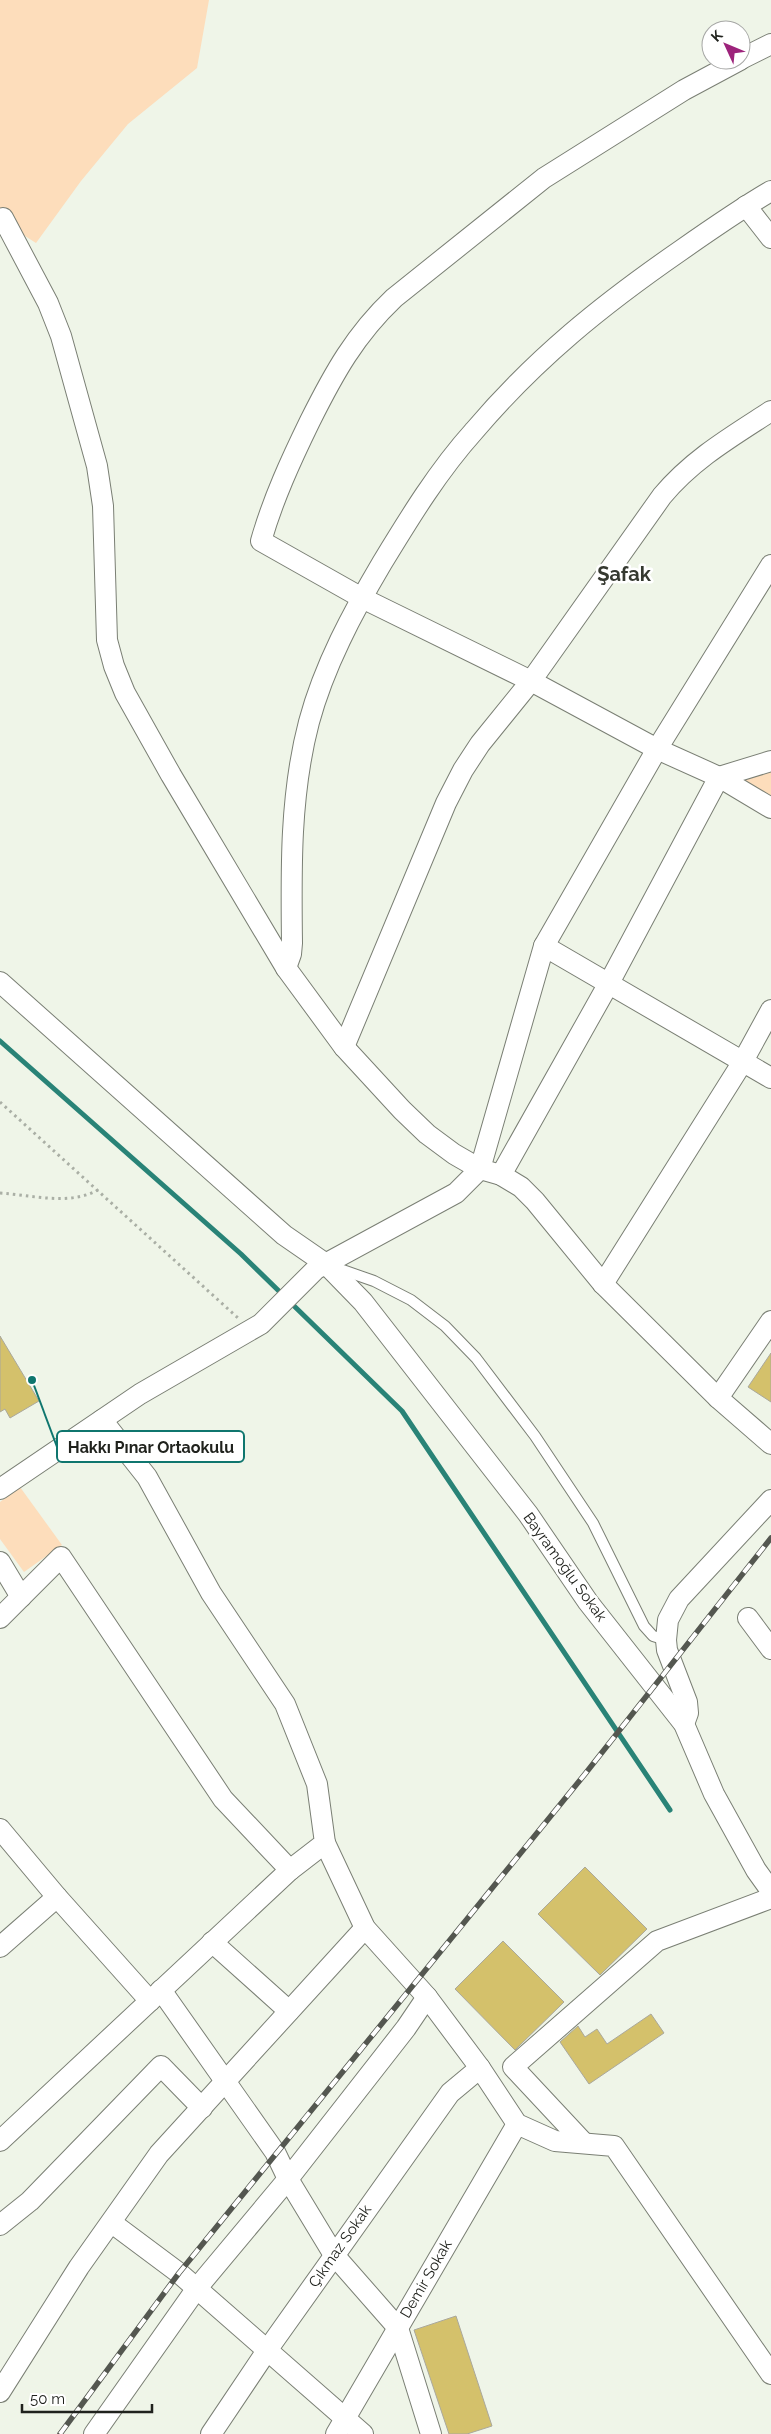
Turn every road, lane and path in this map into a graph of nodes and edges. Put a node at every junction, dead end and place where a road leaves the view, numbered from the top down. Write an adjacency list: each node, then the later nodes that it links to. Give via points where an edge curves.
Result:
1 (771, 44): 2 (street)
2 (751, 54)
3 (721, 70): 10 (street, via 544,178 394,298 351,346 287,468 261,541)
4 (771, 190): 5 (street)
5 (746, 206): 7 (street); 10 (street, via 615,296 568,334 522,378 443,469 412,513)
6 (2, 214): 17 (street, via 48,303 61,336 96,466 103,506 107,640 114,666 125,693 171,775)
7 (771, 238)
8 (771, 411): 11 (street, via 681,474 662,496)
9 (771, 565): 12 (street)
10 (362, 598): 11 (street); 17 (street, via 320,686 300,763 294,810 292,954)
11 (532, 681): 12 (street); 21 (street, via 480,744 446,803)
12 (657, 749): 14 (street); 16 (street)
13 (771, 762): 14 (street)
14 (719, 777): 15 (street); 19 (street)
15 (771, 808)
16 (544, 946): 19 (street); 25 (street)
17 (286, 968): 21 (street)
18 (0, 982): 29 (street, Bayramoğlu Sokak)
19 (609, 983): 22 (street); 26 (street)
20 (771, 1010): 22 (street)
21 (344, 1047): 25 (street, via 426,1134)
22 (742, 1063): 23 (street); 30 (street)
23 (771, 1078)
24 (0, 1102): 27 (path)
25 (480, 1169): 26 (street); 29 (street, via 456,1194)
26 (501, 1175): 30 (street, via 521,1186 536,1201)
27 (98, 1190): 28 (path, via 68,1200); 32 (path)
28 (0, 1193)
29 (321, 1267): 32 (street); 42 (lane, via 374,1280 411,1300 445,1326 476,1358 535,1436 593,1523 644,1626 653,1636); 44 (street, Bayramoğlu Sokak, via 362,1302 440,1400 528,1514 588,1602)
30 (603, 1284): 33 (street)
31 (771, 1321): 33 (street)
32 (256, 1327): 34 (street, via 140,1394)
33 (718, 1398): 35 (street)
34 (102, 1420): 36 (street); 46 (street, via 147,1477 211,1593 285,1704 317,1784)
35 (771, 1444)
36 (0, 1489)
37 (771, 1500): 42 (street, via 679,1600 668,1620)
38 (0, 1562): 39 (street)
39 (21, 1597): 40 (street); 47 (street, via 60,1557 223,1799)
40 (0, 1618)
41 (748, 1618): 43 (street)
42 (666, 1640): 44 (street, via 688,1702)
43 (771, 1649)
44 (684, 1724): 48 (street, Bayramoğlu Sokak, via 714,1794)
45 (0, 1828): 49 (street)
46 (325, 1843): 47 (street); 51 (street)
47 (290, 1870): 52 (street)
48 (771, 1891)
49 (57, 1897): 53 (street); 54 (street)
50 (771, 1898): 62 (street, via 656,1941 513,2067)
51 (365, 1928): 55 (street); 56 (street)
52 (212, 1942): 54 (street); 56 (street)
53 (0, 1947)
54 (155, 1996): 58 (street); 61 (street)
55 (427, 1997): 57 (street); 63 (street)
56 (289, 2011): 58 (street)
57 (480, 2068): 60 (street); 66 (street, Çıkmaz Sokak, via 450,2093)
58 (227, 2081): 59 (street); 63 (street, via 275,2152)
59 (202, 2108): 64 (street, via 159,2154); 65 (street, via 161,2066 30,2201)
60 (517, 2124): 62 (street, via 555,2141); 68 (street, Demir Sokak)
61 (0, 2140)
62 (584, 2143): 70 (street, via 614,2146)
63 (288, 2179): 66 (street); 67 (street)
64 (112, 2223): 67 (street); 71 (street)
65 (0, 2225)
66 (334, 2255): 68 (street); 69 (street, Çıkmaz Sokak)
67 (197, 2288): 69 (street); 73 (street)
68 (398, 2328): 72 (street, Demir Sokak); 76 (street)
69 (268, 2349): 72 (street); 74 (street, Çıkmaz Sokak)
70 (771, 2374)
71 (0, 2392)
72 (340, 2426): 75 (street)
73 (94, 2434)
74 (211, 2434)
75 (363, 2434)
76 (431, 2434)

